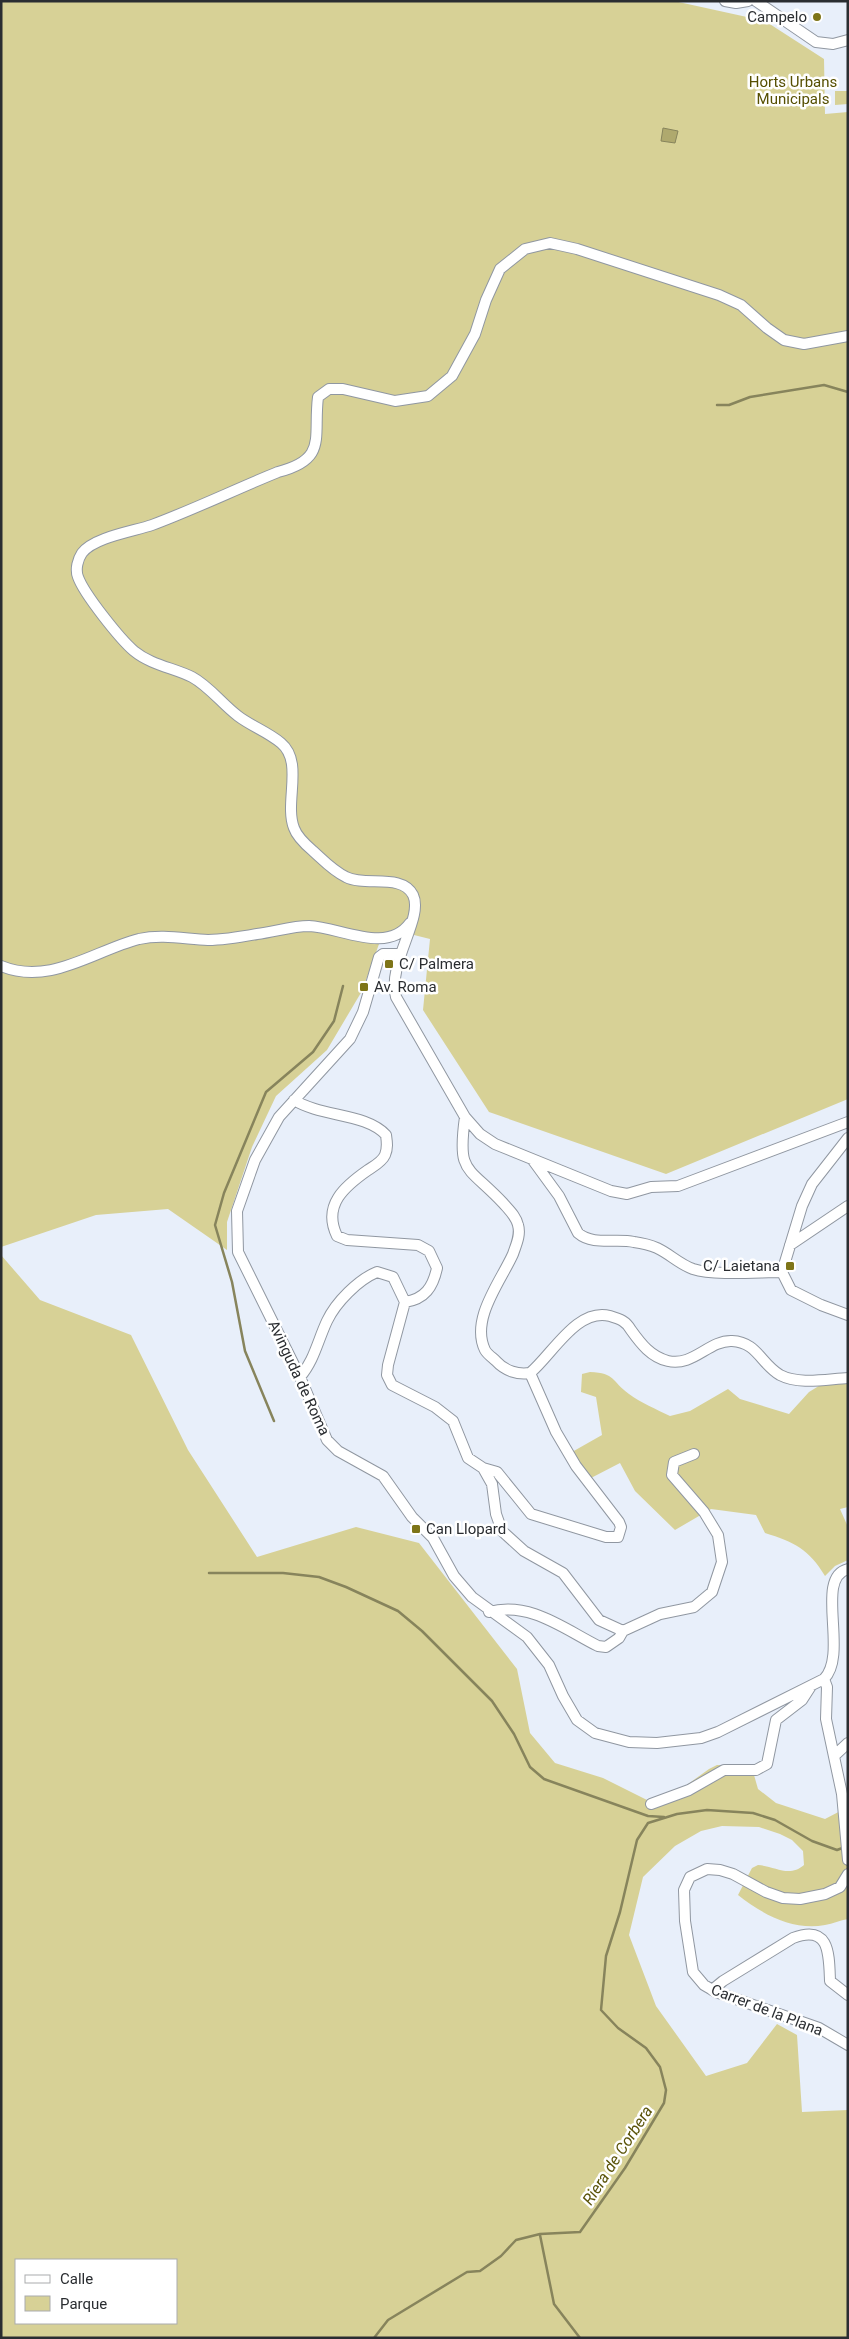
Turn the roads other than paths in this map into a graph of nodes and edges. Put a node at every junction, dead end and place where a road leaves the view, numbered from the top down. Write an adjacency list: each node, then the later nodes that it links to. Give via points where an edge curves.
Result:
1 (725, 1): 2 (street)
2 (748, 1)
3 (756, 1): 4 (street, via 816,42 833,44)
4 (848, 40)
5 (848, 336): 6 (street, via 804,344 784,340 741,305 719,295 577,249 550,243 525,249 500,269 475,334 452,376 428,396 394,401 343,389 329,389 318,397 316,444 310,458 299,467 278,472 151,525 116,534 83,551 77,563 77,576 109,622 135,651 165,668 193,677 236,714 282,743 290,756 290,810 294,829 306,844 347,878 407,888 414,897)
6 (413, 918): 8 (street, via 402,932); 9 (street)
7 (366, 936): 8 (street); 10 (street); 11 (street, via 310,926 210,940 161,936 139,939 45,972 23,973)
8 (389, 938): 9 (street, via 398,941); 10 (street, Avinguda de Roma, via 383,944)
9 (400, 953): 10 (street); 13 (street, via 393,983 396,997)
10 (381, 959): 12 (street, Avinguda de Roma, via 350,1039)
11 (1, 966)
12 (294, 1100): 20 (street, via 305,1107 371,1124 386,1136 388,1146 382,1160 346,1186 331,1218 337,1236 346,1240 418,1245 429,1251 437,1268 431,1289 417,1300); 23 (street, Avinguda de Roma, via 279,1117 255,1160 237,1211 237,1241 238,1252)
13 (464, 1117): 16 (street, via 488,1139); 22 (street, via 462,1160 469,1171 514,1214 519,1226 518,1241 483,1320 485,1350 500,1366 516,1373)
14 (848, 1122): 16 (street, via 678,1186 651,1187 627,1194)
15 (848, 1138): 18 (street, via 812,1184)
16 (532, 1159): 19 (street, via 559,1196 583,1238 632,1241 656,1247 695,1270)
17 (848, 1206): 18 (street)
18 (790, 1244): 19 (street)
19 (782, 1272): 21 (street, via 791,1290)
20 (405, 1302): 23 (street, via 393,1277 377,1272 369,1276 350,1292 328,1319 308,1368); 26 (street, via 387,1375 392,1385 447,1414 468,1458)
21 (848, 1315)
22 (530, 1373): 24 (street, via 542,1364 570,1329 592,1317 606,1315 626,1322 639,1342 656,1358 670,1362 688,1361 729,1341 746,1343 780,1374 797,1380); 26 (street, via 556,1432 576,1466 619,1522 618,1537 606,1537 531,1514 497,1472)
23 (300, 1377): 28 (street, Avinguda de Roma, via 326,1440 338,1451 383,1476 407,1511 433,1538 454,1576)
24 (848, 1378)
25 (694, 1454): 29 (street, via 674,1462 672,1475 704,1512 718,1536 722,1562 712,1592 694,1607 660,1614)
26 (483, 1468): 29 (street, via 492,1484 502,1532 524,1551 563,1573 600,1620)
27 (848, 1569): 30 (street, via 842,1570 835,1579 832,1601 835,1662 832,1672)
28 (489, 1612): 29 (street, via 528,1611 539,1614 606,1648); 31 (street, Avinguda de Roma, via 527,1637 550,1665 577,1720 596,1733 629,1742 657,1743 701,1738)
29 (623, 1631)
30 (824, 1679): 31 (street); 33 (street, via 826,1719)
31 (812, 1686): 34 (street, via 802,1700 776,1720 767,1764 756,1770 724,1770 689,1790)
32 (848, 1743): 33 (street)
33 (834, 1756): 35 (street, via 842,1794)
34 (651, 1804)
35 (847, 1859)
36 (848, 1874): 37 (street, Carrer de la Plana, via 840,1887 800,1899 782,1898 720,1870 707,1869 690,1877 684,1890 684,1913 693,1972 704,1986)
37 (712, 1990): 38 (street, via 804,1934 824,1940 829,1952 830,1981); 39 (street, Carrer de la Plana, via 818,2028)
38 (848, 1995)
39 (848, 2045)

